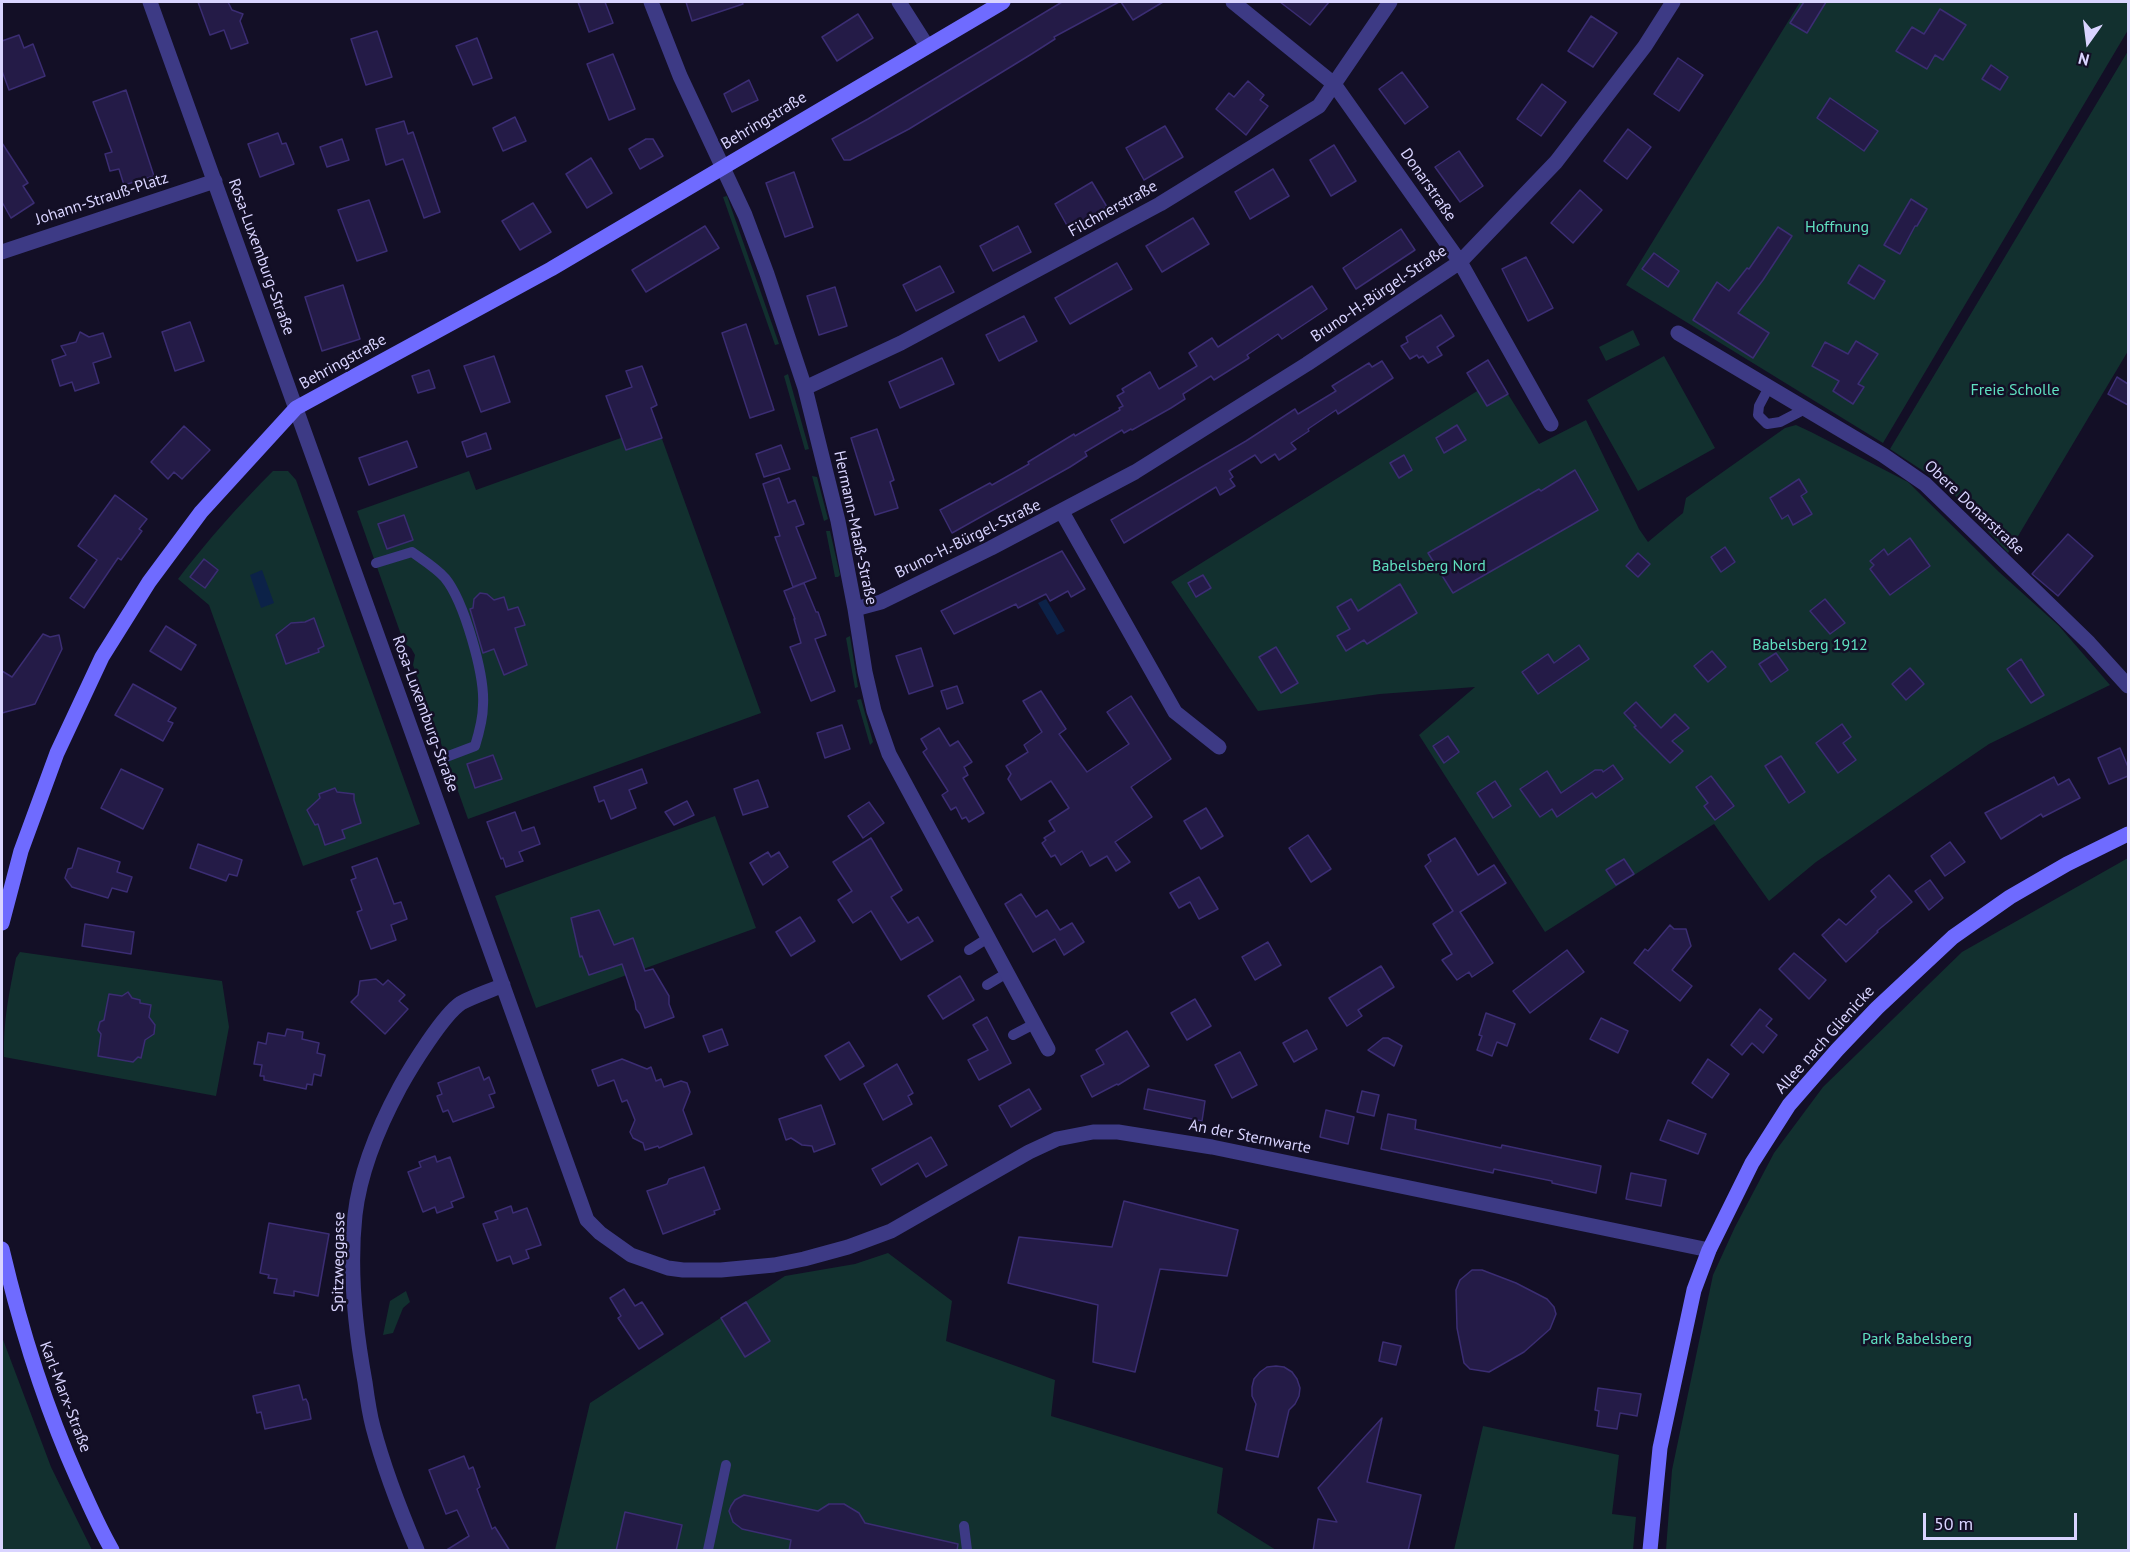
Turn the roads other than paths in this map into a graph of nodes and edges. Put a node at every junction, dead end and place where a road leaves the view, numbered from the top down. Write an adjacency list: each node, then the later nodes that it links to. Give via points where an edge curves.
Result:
1 (150, 2): 11 (street, Rosa-Luxemburg-Straße)
2 (651, 2): 10 (street, Hermann-Maaß-Straße, via 680,76)
3 (899, 2): 8 (street)
4 (1003, 2): 8 (street, Behringstraße)
5 (1233, 2): 9 (street, Donarstraße)
6 (1390, 2): 9 (street, Filchnerstraße)
7 (1673, 2): 13 (street, Bruno-H.-Bürgel-Straße, via 1645,46 1556,162)
8 (927, 46): 10 (street, Behringstraße)
9 (1334, 84): 13 (street, Donarstraße); 16 (street, Filchnerstraße, via 1319,106 1160,204 902,343)
10 (723, 166): 16 (street, Hermann-Maaß-Straße, via 767,274); 17 (street, Behringstraße, via 551,268)
11 (215, 181): 12 (street, Johann-Strauß-Platz); 17 (street, Rosa-Luxemburg-Straße)
12 (2, 252)
13 (1460, 262): 19 (street, Donarstraße); 20 (street, Bruno-H.-Bürgel-Straße, via 1196,435)
14 (1677, 333): 15 (street, Obere Donarstraße)
15 (1769, 387): 18 (street, Obere Donarstraße); 18 (lane, via 1758,415 1767,424)
16 (805, 388): 22 (street, Hermann-Maaß-Straße)
17 (296, 408): 27 (street, Behringstraße, via 201,512 149,582 102,657 57,753 21,851); 31 (street, Rosa-Luxemburg-Straße)
18 (1805, 409): 23 (street, Obere Donarstraße, via 1925,484 2090,643)
19 (1551, 424)
20 (1062, 512): 22 (street, Bruno-H.-Bürgel-Straße, via 881,602); 24 (street, Bruno-H.-Bürgel-Straße, via 1175,712)
21 (376, 563): 25 (lane, via 412,552 430,565 445,578 457,598 470,633 481,678 480,727 475,746)
22 (855, 609): 28 (street, Hermann-Maaß-Straße, via 874,711 889,754)
23 (2128, 686)
24 (1219, 747)
25 (446, 757)
26 (2128, 834): 37 (street, Allee nach Glienicke, via 2002,903 1953,937 1877,1008 1789,1105 1752,1163)
27 (2, 922)
28 (988, 938): 29 (lane); 30 (street, Hermann-Maaß-Straße)
29 (969, 950)
30 (1007, 973): 32 (lane); 33 (street, Hermann-Maaß-Straße)
31 (503, 985): 38 (street, Rosa-Luxemburg-Straße, via 587,1220 600,1233 640,1259 683,1270 721,1270); 42 (street, Spitzweggasse, via 460,1004 413,1065 376,1137 356,1214 354,1295 372,1425)
32 (987, 985)
33 (1034, 1024): 34 (lane); 35 (street, Hermann-Maaß-Straße)
34 (1013, 1035)
35 (1048, 1048)
36 (2, 1249): 41 (street, Karl-Marx-Straße, via 24,1337 55,1426)
37 (1709, 1250): 38 (street, An der Sternwarte, via 1212,1147 1118,1132 1094,1132 1057,1139 1029,1152 891,1231); 45 (street, Allee nach Glienicke, via 1694,1290 1662,1437)
38 (804, 1259)
39 (726, 1465): 43 (lane)
40 (964, 1526): 44 (lane)
41 (112, 1551)
42 (417, 1551)
43 (708, 1551)
44 (967, 1551)
45 (1650, 1551)

